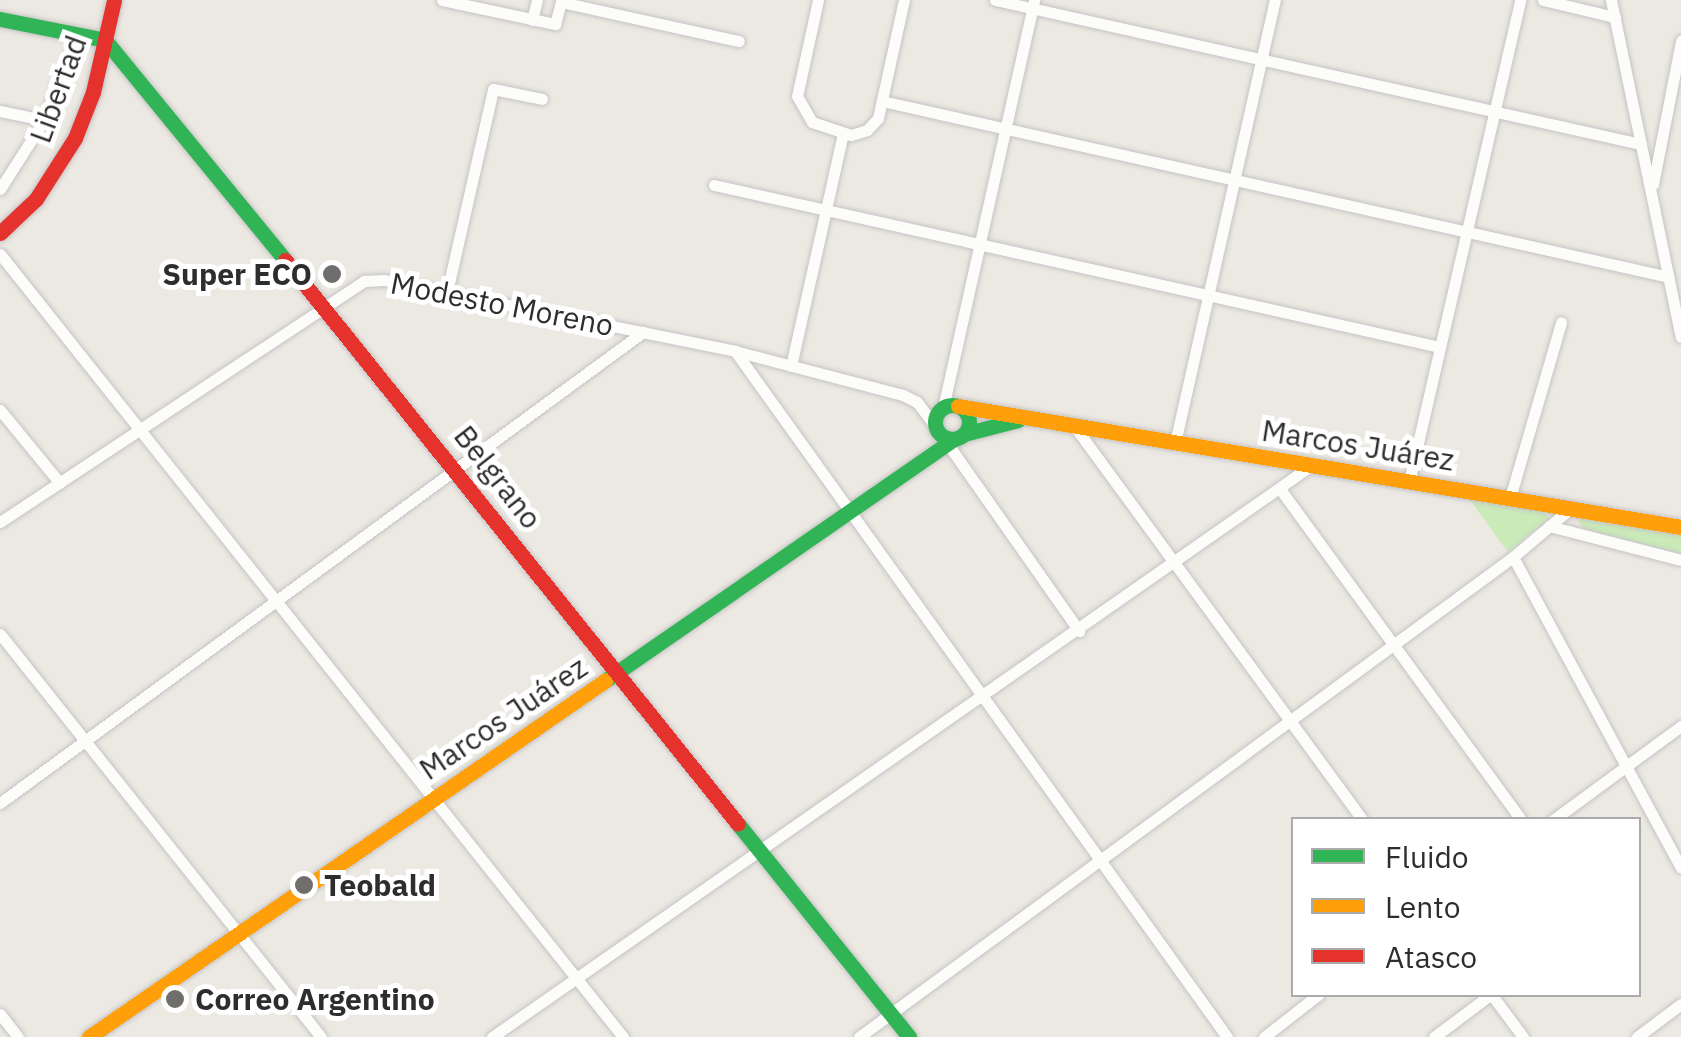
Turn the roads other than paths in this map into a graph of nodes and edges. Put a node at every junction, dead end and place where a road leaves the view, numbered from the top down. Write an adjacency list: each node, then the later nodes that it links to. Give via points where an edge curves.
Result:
1 (114, 0): 17 (main road, Libertad)
2 (442, 0): 15 (street)
3 (538, 0): 15 (street)
4 (818, 0): 29 (street, via 797,96 812,122)
5 (904, 0): 22 (street)
6 (995, 0): 12 (street)
7 (1275, 0): 20 (street)
8 (1520, 0): 24 (street)
9 (1543, 0): 13 (street)
10 (1611, 0): 13 (street)
11 (559, 1): 15 (street, via 555,24); 19 (street)
12 (1034, 4): 20 (street); 28 (street)
13 (1615, 17): 30 (street)
14 (0, 20): 16 (main road)
15 (532, 20)
16 (78, 35): 17 (main road); 25 (street)
17 (106, 40): 37 (main road, Libertad, via 83,120 64,158); 43 (main road, Belgrano)
18 (1681, 40): 26 (street)
19 (740, 41)
20 (1261, 62): 24 (street); 31 (street)
21 (542, 100): 41 (street, via 493,90)
22 (882, 101): 28 (street); 29 (street, via 867,130)
23 (0, 111): 25 (street)
24 (1494, 113): 30 (street); 36 (street)
25 (44, 120): 33 (street)
26 (1665, 123): 27 (street); 34 (street)
27 (1681, 127)
28 (1005, 129): 31 (street); 38 (street)
29 (842, 134): 35 (street)
30 (1641, 144): 34 (street)
31 (1234, 180): 36 (street); 42 (street)
32 (714, 185): 35 (street)
33 (0, 190)
34 (1651, 193): 40 (street)
35 (826, 210): 38 (street); 50 (street)
36 (1466, 232): 40 (street); 48 (street)
37 (0, 234)
38 (979, 245): 42 (street); 51 (street)
39 (0, 254): 55 (street)
40 (1668, 277): 45 (street)
41 (447, 292): 43 (street, Modesto Moreno, via 364,281); 46 (street, Modesto Moreno)
42 (1208, 297): 48 (street); 57 (street)
43 (324, 304): 55 (street, Modesto Moreno); 59 (main road, Belgrano)
44 (1561, 322): 63 (street)
45 (1679, 322): 47 (street)
46 (643, 332): 49 (street, Modesto Moreno); 59 (street)
47 (1681, 337)
48 (1440, 347): 60 (street)
49 (735, 352): 50 (street, Modesto Moreno); 65 (street)
50 (791, 366): 56 (street, Modesto Moreno, via 903,395)
51 (950, 407): 53 (main road, Marcos Juárez); 56 (main road); 56 (main road, via 968,416)
52 (0, 410): 61 (street)
53 (1026, 418): 54 (main road, Marcos Juárez); 56 (main road, Marcos Juárez)
54 (1075, 427): 57 (main road, Marcos Juárez); 71 (street)
55 (136, 431): 61 (street, Modesto Moreno); 72 (street)
56 (948, 436): 65 (main road, Marcos Juárez); 73 (street, Modesto Moreno)
57 (1175, 443): 58 (main road, Marcos Juárez)
58 (1312, 465): 60 (main road, Marcos Juárez); 62 (street)
59 (458, 472): 72 (street); 76 (main road, Belgrano)
60 (1409, 482): 63 (main road, Marcos Juárez)
61 (60, 483): 66 (street, Modesto Moreno)
62 (1280, 489): 71 (street); 75 (street)
63 (1510, 498): 64 (main road, Marcos Juárez)
64 (1571, 508): 67 (street); 68 (main road, Marcos Juárez)
65 (850, 511): 76 (main road, Marcos Juárez); 77 (street)
66 (0, 522)
67 (1550, 526): 69 (street); 70 (street)
68 (1681, 526)
69 (1513, 558): 75 (street); 81 (street)
70 (1681, 560)
71 (1176, 563): 73 (street); 78 (street)
72 (276, 604): 80 (street); 82 (street)
73 (1078, 631): 77 (street)
74 (0, 634): 80 (street)
75 (1392, 643): 78 (street); 85 (street)
76 (617, 673): 82 (main road, Marcos Juárez); 87 (main road, Belgrano)
77 (983, 698): 87 (street); 88 (street)
78 (1290, 719): 84 (street); 88 (street)
79 (1681, 726): 81 (street)
80 (88, 740): 83 (street); 90 (street)
81 (1624, 768): 86 (street); 89 (street)
82 (432, 799): 90 (main road, Marcos Juárez); 91 (street)
83 (0, 803)
84 (1360, 817)
85 (1519, 817)
86 (1557, 817)
87 (760, 852): 91 (street); 97 (main road, Belgrano)
88 (1100, 860): 97 (street); 105 (street)
89 (1681, 868)
90 (237, 933): 99 (main road, Marcos Juárez); 100 (street)
91 (575, 978): 101 (street); 102 (street)
92 (1316, 997): 106 (street)
93 (1487, 997): 107 (street)
94 (1493, 997): 108 (street)
95 (1681, 1004): 109 (street)
96 (0, 1014): 98 (street)
97 (890, 1014): 103 (street); 104 (main road, Belgrano)
98 (18, 1037)
99 (89, 1037)
100 (322, 1037)
101 (492, 1037)
102 (623, 1037)
103 (859, 1037)
104 (909, 1037)
105 (1227, 1037)
106 (1264, 1037)
107 (1434, 1037)
108 (1523, 1037)
109 (1637, 1037)

